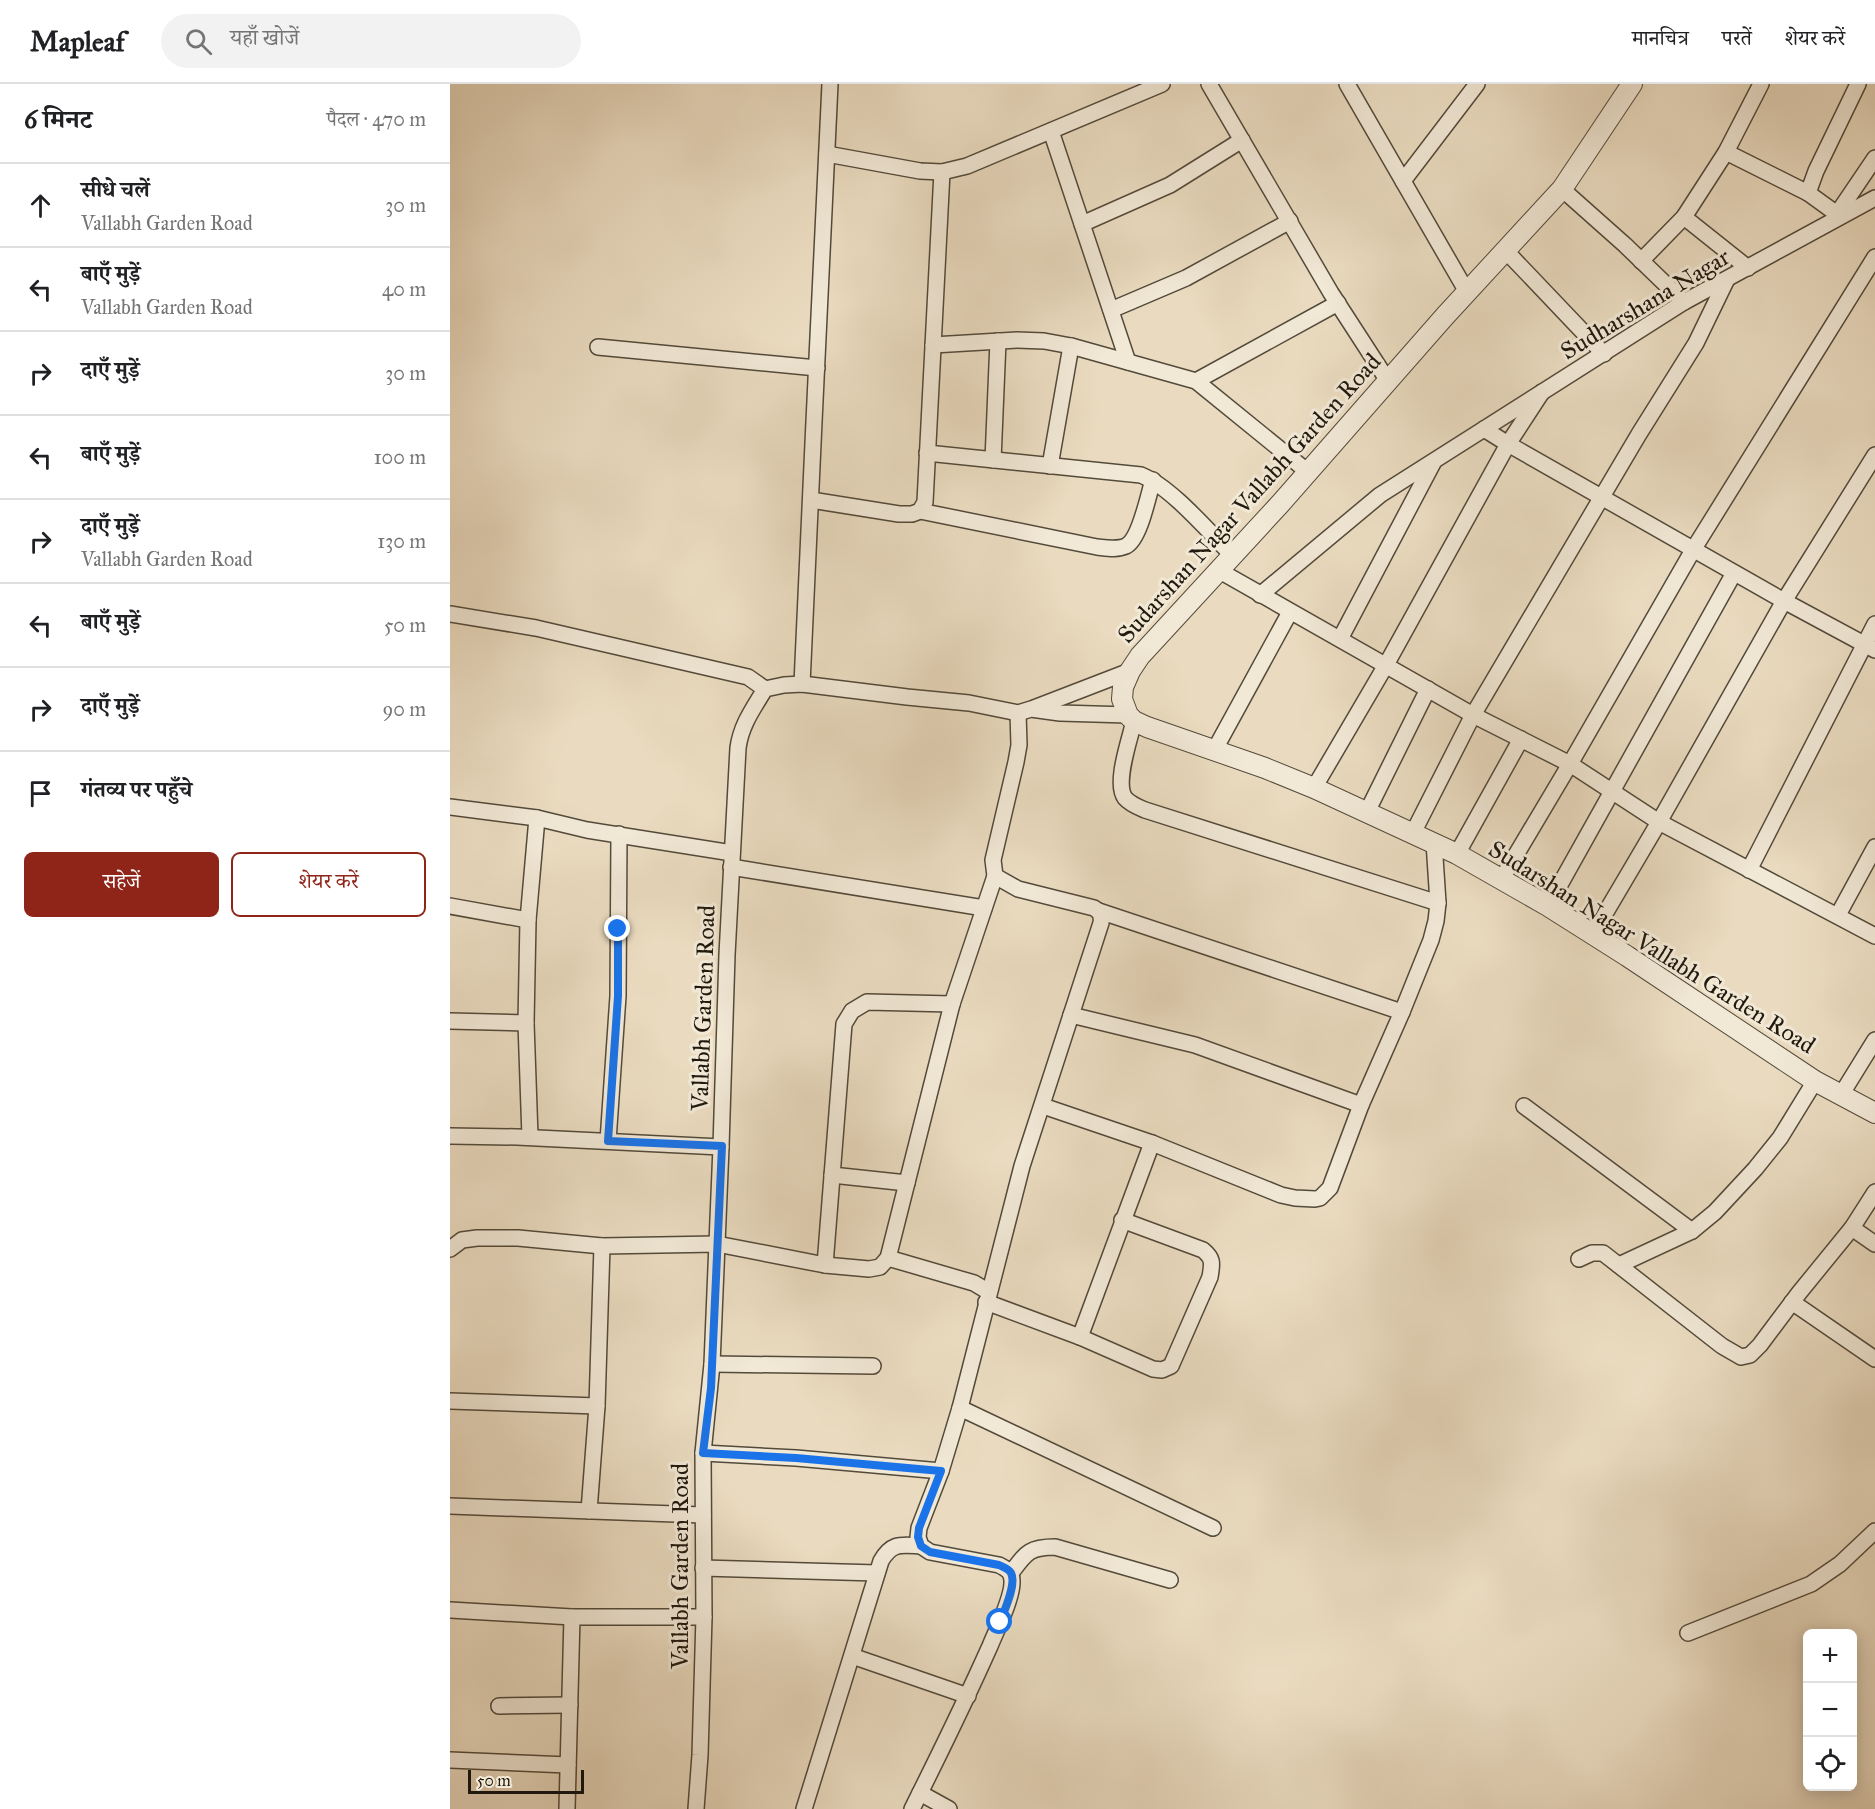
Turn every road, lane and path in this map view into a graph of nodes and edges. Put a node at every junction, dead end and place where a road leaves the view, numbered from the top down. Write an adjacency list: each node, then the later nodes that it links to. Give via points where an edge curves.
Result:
1 (830, 84): 12 (street)
2 (1162, 84): 9 (street)
3 (1209, 84): 10 (street)
4 (1478, 84): 15 (street)
5 (1632, 84): 16 (street, Sudarshan Nagar Vallabh Garden Road)
6 (1761, 84): 11 (street)
7 (1858, 84): 17 (street)
8 (1352, 87): 15 (street)
9 (1051, 131): 14 (street, via 967,166); 22 (street)
10 (1242, 140): 21 (street); 22 (street, via 1170,185)
11 (1726, 152): 17 (street); 19 (street)
12 (826, 154): 14 (street); 38 (street)
13 (1875, 158): 20 (street, Sudharshana Nagar)
14 (942, 172): 33 (street)
15 (1403, 181): 28 (street)
16 (1562, 189): 23 (street, Sudarshan Nagar Vallabh Garden Road); 25 (street)
17 (1808, 193): 20 (street)
18 (1875, 198): 20 (street, Sudharshana Nagar)
19 (1684, 217): 25 (street); 26 (street)
20 (1834, 218): 26 (street, Sudharshana Nagar)
21 (1290, 221): 30 (street); 31 (street, via 1186,278)
22 (1082, 224): 31 (street)
23 (1505, 250): 28 (street, Sudarshan Nagar Vallabh Garden Road); 36 (street)
24 (1875, 258): 54 (street)
25 (1641, 261): 29 (street)
26 (1748, 268): 27 (street, Sudharshana Nagar)
27 (1727, 279): 29 (street, Sudharshana Nagar); 51 (street, via 1696,343)
28 (1467, 292): 40 (street, Sudarshan Nagar Vallabh Garden Road)
29 (1683, 302): 36 (street, Sudharshana Nagar)
30 (1338, 303): 39 (street); 40 (street)
31 (1111, 310): 37 (street)
32 (998, 341): 33 (street); 34 (street, via 1044,341); 46 (street)
33 (933, 345): 44 (street)
34 (1071, 346): 37 (street); 48 (street)
35 (598, 347): 38 (street)
36 (1604, 354): 41 (street, Sudharshana Nagar)
37 (1128, 362): 39 (street)
38 (817, 368): 52 (street)
39 (1196, 381): 49 (street)
40 (1388, 381): 49 (street, Sudarshan Nagar Vallabh Garden Road)
41 (1542, 392): 42 (street, Sudharshana Nagar); 43 (street)
42 (1484, 429): 43 (street); 47 (street, Sudharshana Nagar)
43 (1508, 444): 51 (street); 65 (street)
44 (927, 453): 46 (street); 53 (street, via 925,502)
45 (1875, 455): 59 (street)
46 (993, 460): 48 (street)
47 (1434, 460): 58 (street, Sudharshana Nagar, via 1380,495); 63 (street)
48 (1050, 466): 50 (street, via 1141,475)
49 (1308, 472): 55 (street, Sudarshan Nagar Vallabh Garden Road)
50 (1153, 480): 53 (street, via 1135,538 1114,549); 55 (street)
51 (1601, 498): 54 (street); 71 (street)
52 (811, 500): 53 (street, via 899,514); 67 (street)
53 (921, 511)
54 (1693, 550): 57 (street); 75 (street)
55 (1232, 555): 56 (street, Sudarshan Nagar Vallabh Garden Road)
56 (1218, 570): 58 (street); 66 (street, Sudarshan Nagar Vallabh Garden Road)
57 (1734, 573): 59 (street); 77 (street)
58 (1260, 595): 60 (street)
59 (1784, 601): 64 (street); 81 (street)
60 (1290, 612): 63 (street); 74 (street)
61 (450, 614): 68 (street, via 536,628 748,677)
62 (1875, 624): 64 (street)
63 (1340, 639): 65 (street)
64 (1870, 648): 88 (street)
65 (1386, 665): 69 (street); 76 (street)
66 (1130, 671): 70 (street); 72 (street, Sudarshan Nagar Vallabh Garden Road, via 1122,699)
67 (802, 684): 68 (street); 70 (street)
68 (765, 689): 87 (street, Vallabh Garden Road, via 740,734)
69 (1428, 689): 71 (street); 79 (street)
70 (1025, 711): 72 (street); 89 (street, via 993,860)
71 (1473, 715): 73 (street); 82 (street)
72 (1131, 718): 74 (street, Sudarshan Nagar Vallabh Garden Road); 91 (street, via 1121,774 1121,788 1131,804)
73 (1521, 739): 75 (street); 86 (street)
74 (1214, 751): 76 (street, Sudarshan Nagar Vallabh Garden Road)
75 (1570, 764): 77 (street); 90 (street)
76 (1314, 788): 79 (street, Sudarshan Nagar Vallabh Garden Road)
77 (1612, 791): 81 (street); 93 (street)
78 (450, 807): 80 (street)
79 (1367, 812): 82 (street, Sudarshan Nagar Vallabh Garden Road)
80 (537, 819): 83 (street); 97 (street)
81 (1659, 822): 88 (street); 98 (street)
82 (1413, 833): 84 (street, Sudarshan Nagar Vallabh Garden Road)
83 (619, 834): 87 (street); 114 (street, via 618,996)
84 (1434, 842): 86 (street, Sudarshan Nagar Vallabh Garden Road); 91 (street)
85 (1875, 847): 96 (street)
86 (1457, 854): 90 (street, Sudarshan Nagar Vallabh Garden Road)
87 (731, 860): 94 (street); 116 (street, Vallabh Garden Road)
88 (1749, 870): 96 (street)
89 (995, 876): 94 (street); 95 (street, via 1018,889)
90 (1501, 880): 93 (street, Sudarshan Nagar Vallabh Garden Road)
91 (1438, 903): 101 (street, via 1431,940)
92 (450, 906): 97 (street)
93 (1548, 906): 98 (street, Sudarshan Nagar Vallabh Garden Road)
94 (984, 908): 100 (street)
95 (1100, 911): 101 (street); 102 (street, via 1101,923)
96 (1838, 915): 99 (street)
97 (528, 920): 104 (street)
98 (1593, 934): 106 (street, Sudarshan Nagar Vallabh Garden Road)
99 (1875, 936)
100 (952, 1004): 117 (street, via 867,1002 852,1011 844,1024); 118 (street)
101 (1402, 1012): 109 (street)
102 (1071, 1015): 108 (street); 109 (street, via 1195,1045)
103 (450, 1021): 104 (street)
104 (526, 1023): 113 (street)
105 (1875, 1040): 107 (street)
106 (1815, 1081): 107 (street, Sudarshan Nagar Vallabh Garden Road); 122 (street, via 1763,1161)
107 (1841, 1095): 111 (street, Sudarshan Nagar Vallabh Garden Road)
108 (1043, 1106): 115 (street); 131 (street, via 1022,1166)
109 (1360, 1106): 115 (street, via 1330,1188 1315,1199 1281,1195)
110 (1524, 1106): 122 (street)
111 (1875, 1113)
112 (450, 1136): 113 (street)
113 (530, 1137): 114 (street)
114 (608, 1141): 116 (street)
115 (1152, 1143): 120 (street)
116 (722, 1146): 123 (street, Vallabh Garden Road)
117 (832, 1175): 118 (street); 129 (street)
118 (907, 1183): 127 (street)
119 (1875, 1192): 121 (street)
120 (1122, 1220): 133 (street); 133 (street, via 1203,1250 1210,1256 1210,1277 1171,1366 1153,1369)
121 (1852, 1228): 124 (street); 132 (street)
122 (1692, 1231): 130 (street)
123 (717, 1244): 125 (street); 129 (street); 135 (street, Vallabh Garden Road)
124 (1875, 1244)
125 (602, 1246): 126 (street, via 477,1238 462,1240); 138 (street)
126 (450, 1249)
127 (888, 1258): 129 (street, via 880,1267 869,1269); 131 (street, via 974,1283)
128 (1579, 1259): 130 (street, via 1598,1252)
129 (825, 1265)
130 (1619, 1265): 132 (street, via 1741,1357 1750,1355 1760,1345)
131 (988, 1297): 133 (street); 139 (street)
132 (1792, 1302): 134 (street)
133 (1080, 1337)
134 (1875, 1359)
135 (712, 1364): 136 (street); 140 (street, Vallabh Garden Road)
136 (873, 1365)
137 (450, 1401): 138 (street)
138 (597, 1406): 143 (street)
139 (960, 1408): 141 (street); 145 (street)
140 (703, 1453): 141 (street); 144 (street, Vallabh Garden Road)
141 (941, 1471): 147 (street, via 919,1528)
142 (450, 1506): 143 (street)
143 (589, 1511): 144 (street)
144 (703, 1515): 148 (street, Vallabh Garden Road)
145 (1214, 1528)
146 (1875, 1531): 155 (street, via 1840,1564 1811,1584)
147 (921, 1546): 149 (street, via 897,1545 887,1551); 150 (street, via 930,1552 999,1565)
148 (703, 1568): 149 (street); 154 (street, Vallabh Garden Road)
149 (878, 1573): 156 (street)
150 (1011, 1573): 151 (street, via 1025,1555 1038,1547 1055,1547); 157 (street, via 1012,1587 1000,1622)
151 (1170, 1580)
152 (450, 1610): 153 (street)
153 (572, 1617): 154 (street); 158 (street)
154 (704, 1617): 164 (street, Vallabh Garden Road)
155 (1688, 1634)
156 (852, 1656): 157 (street); 165 (street)
157 (968, 1696): 162 (street)
158 (570, 1705): 159 (street); 161 (street)
159 (500, 1706)
160 (450, 1760): 161 (street)
161 (568, 1766): 163 (street)
162 (920, 1793): 166 (street); 167 (street)
163 (567, 1809)
164 (696, 1809)
165 (804, 1809)
166 (912, 1809)
167 (949, 1809)

